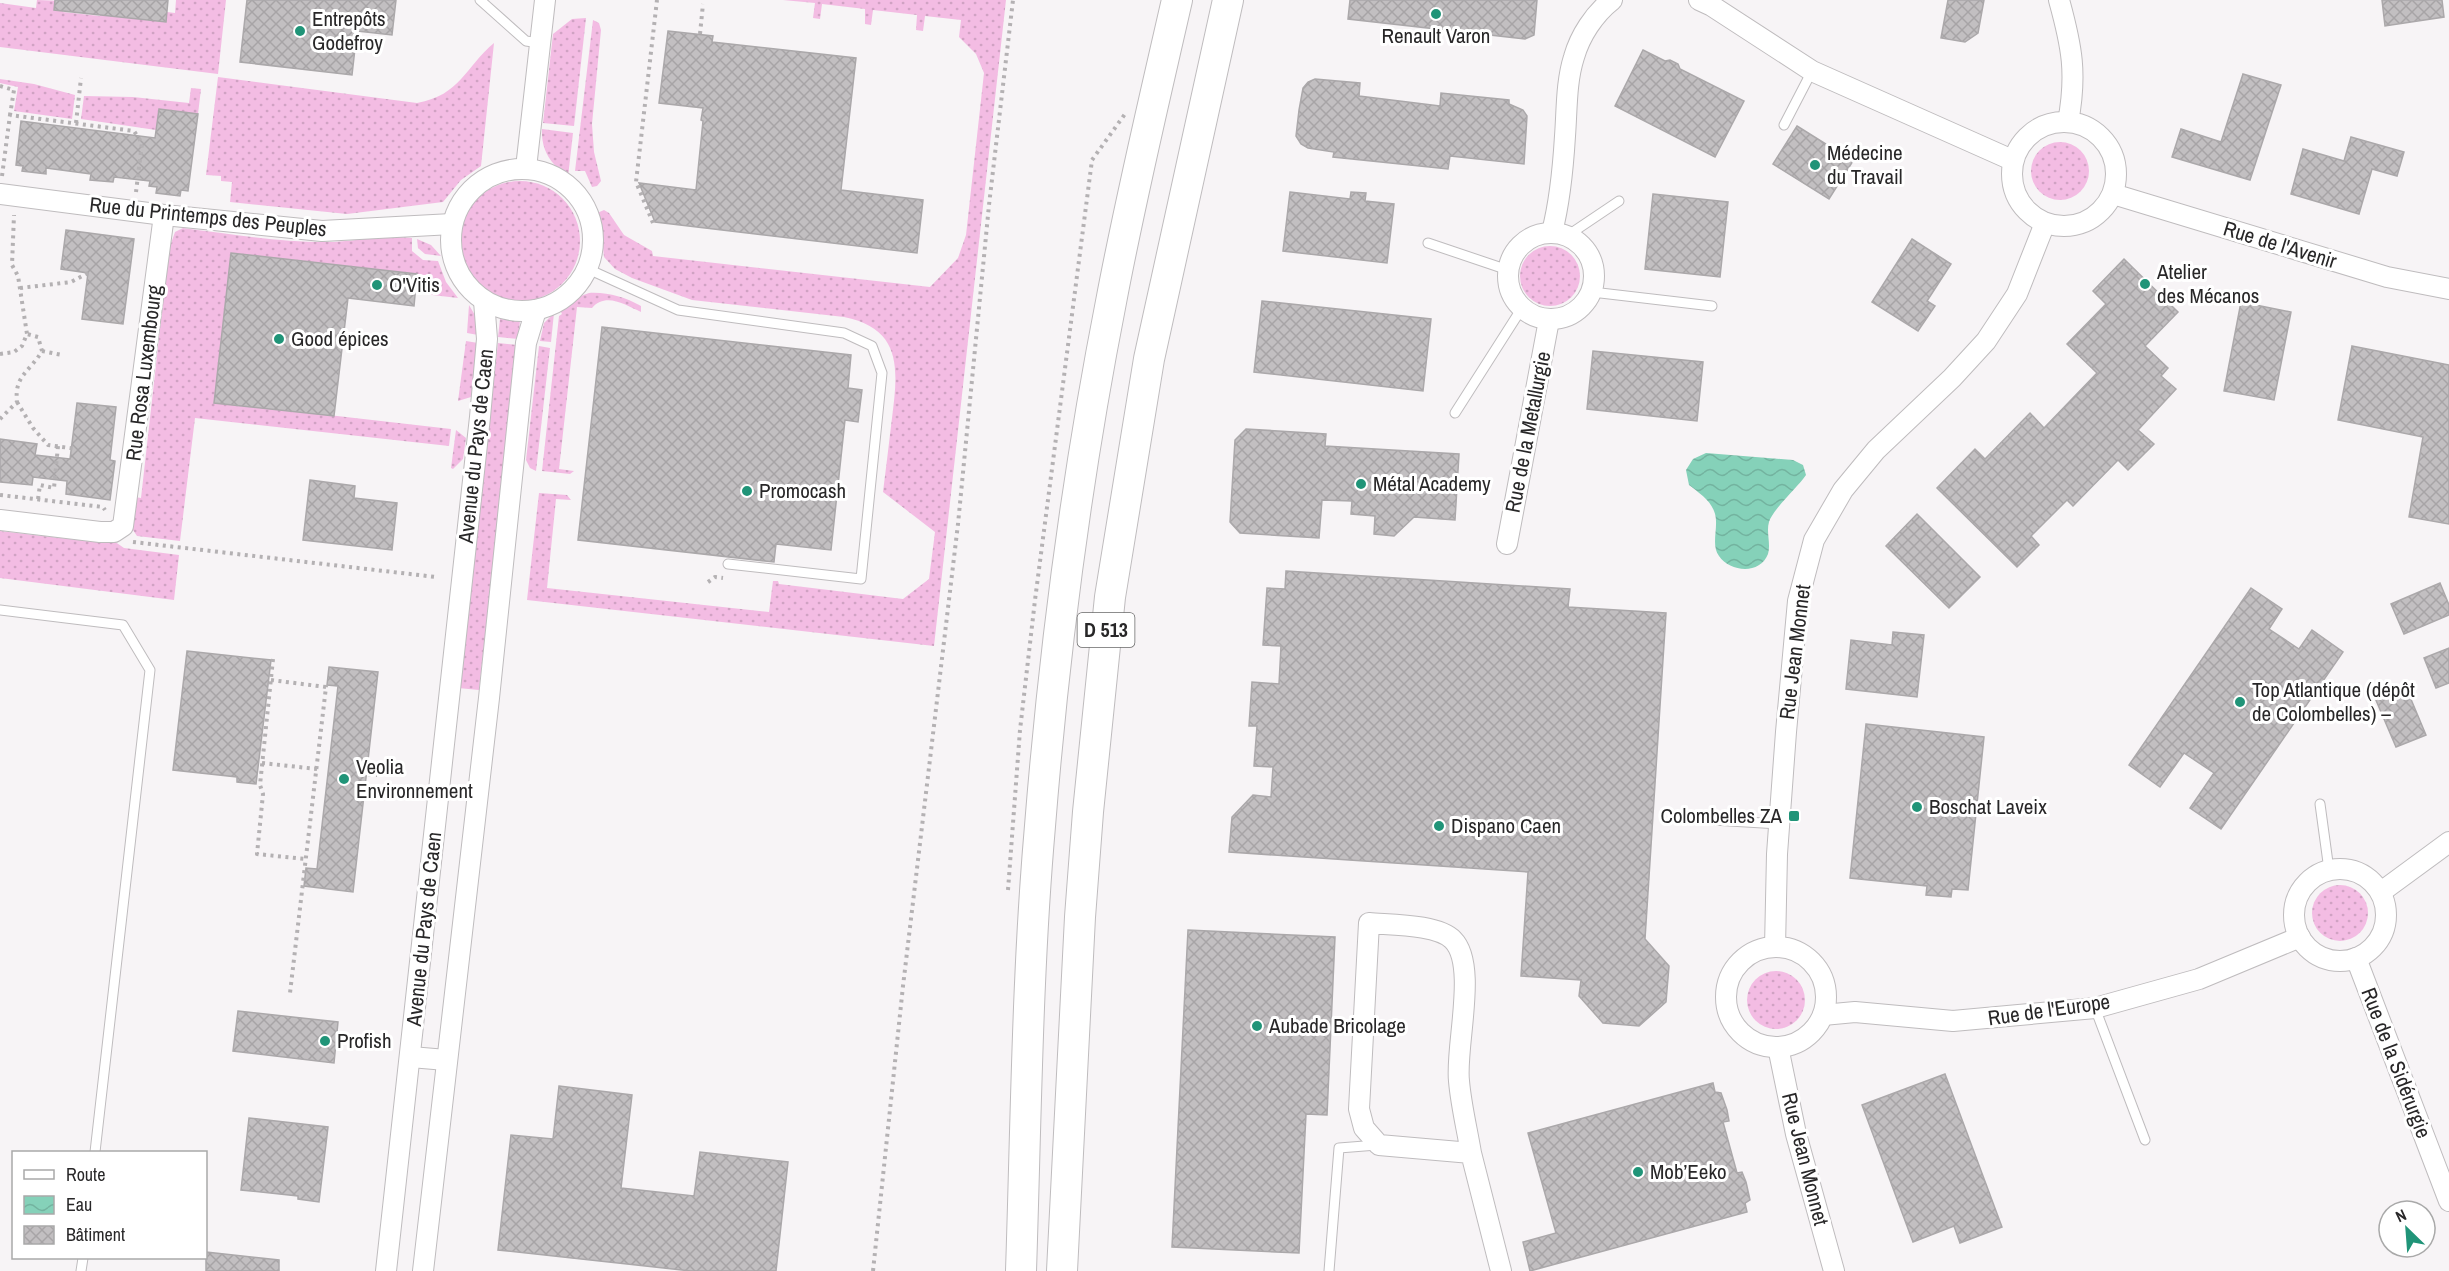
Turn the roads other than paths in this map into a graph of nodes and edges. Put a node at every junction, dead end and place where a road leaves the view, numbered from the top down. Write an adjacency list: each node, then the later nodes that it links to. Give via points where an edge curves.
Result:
1 (480, 0): 10 (lane, via 526,41)
2 (545, 0): 10 (street)
3 (1228, 0): 60 (main road, D 513, via 1149,359 1110,597 1080,917)
4 (1611, 0): 22 (street, via 1588,26 1574,57 1568,89)
5 (1699, 0): 9 (street)
6 (1729, 0): 9 (street)
7 (2059, 0): 12 (street, via 2074,67)
8 (1171, 7): 59 (main road, D 513, via 1110,304 1062,613 1039,839)
9 (1748, 29): 11 (street)
10 (540, 43): 15 (street)
11 (1812, 71): 13 (lane); 14 (street)
12 (2068, 122): 14 (street, via 2033,130 2020,143); 17 (street, via 2097,132 2110,147 2116,166)
13 (1784, 125)
14 (2012, 160): 20 (street, via 2010,173 2020,204)
15 (526, 168): 21 (street, via 500,171 471,189); 24 (street, via 550,173 571,187 585,204 593,225 594,247)
16 (1, 185): 19 (street, Rue du Printemps des Peuples)
17 (2112, 194): 20 (street, via 2102,210 2084,223); 26 (street, Rue de l'Avenir, via 2387,277)
18 (1619, 201): 22 (lane)
19 (164, 215): 21 (street, Rue du Printemps des Peuples, via 322,231); 34 (street, Rue Rosa Luxembourg, via 126,522 114,532 100,532)
20 (2045, 223): 40 (street, Rue Jean Monnet, via 2017,294 1986,341 1876,450 1843,490 1814,540 1798,601)
21 (452, 224): 28 (street, via 450,245 455,266 465,284)
22 (1559, 234): 25 (street, via 1539,234 1519,247); 27 (street, via 1579,243 1588,253 1594,265)
23 (1428, 243): 25 (lane)
24 (588, 268): 31 (street, via 576,287 558,302); 36 (lane, via 678,310 844,333 872,346 882,373 861,579)
25 (1508, 270): 30 (street, via 1508,284)
26 (2449, 288)
27 (1592, 292): 29 (lane); 32 (street, via 1575,313)
28 (484, 301): 31 (street, via 509,310); 50 (street, Avenue du Pays de Caen, via 488,339)
29 (1712, 306)
30 (1522, 308): 32 (street); 33 (lane)
31 (536, 310): 51 (street, Avenue du Pays de Caen, via 526,343)
32 (1549, 320): 35 (street, Rue de la Metallurgie)
33 (1455, 413)
34 (0, 520)
35 (1507, 544)
36 (728, 564)
37 (0, 610): 54 (lane, via 123,625 150,670)
38 (2320, 804): 42 (lane)
39 (1696, 819): 40 (lane)
40 (1779, 824): 45 (street, Rue Jean Monnet)
41 (2449, 842): 43 (street)
42 (2330, 870): 43 (street, via 2345,868 2359,872); 44 (street, via 2316,875 2298,896 2294,909)
43 (2381, 892): 46 (street, via 2386,923 2370,950)
44 (2300, 937): 46 (street, via 2307,947 2330,960); 47 (street, Rue de l'Europe, via 2199,979)
45 (1775, 947): 48 (street, via 1794,950 1811,961 1822,976 1826,996); 49 (street, via 1756,951 1740,963 1729,980 1726,999 1731,1018 1742,1034 1758,1044)
46 (2356, 958): 56 (street, Rue de la Sidérurgie)
47 (2095, 1008): 48 (street, Rue de l'Europe, via 1953,1022 1855,1012); 52 (lane)
48 (1823, 1015): 49 (street, via 1813,1031 1797,1043)
49 (1778, 1047): 63 (street, Rue Jean Monnet, via 1796,1134)
50 (411, 1057): 51 (street); 57 (street, Avenue du Pays de Caen)
51 (446, 1060): 58 (street, Avenue du Pays de Caen)
52 (2145, 1140)
53 (1379, 1145): 55 (street); 55 (street, via 1364,1128 1359,1109 1369,923 1430,928 1453,940 1460,954 1465,979 1458,1079); 61 (lane, via 1339,1148)
54 (95, 1151)
55 (1471, 1153): 62 (street)
56 (2449, 1201)
57 (386, 1271)
58 (423, 1271)
59 (1021, 1271)
60 (1062, 1271)
61 (1329, 1271)
62 (1501, 1271)
63 (1834, 1271)

